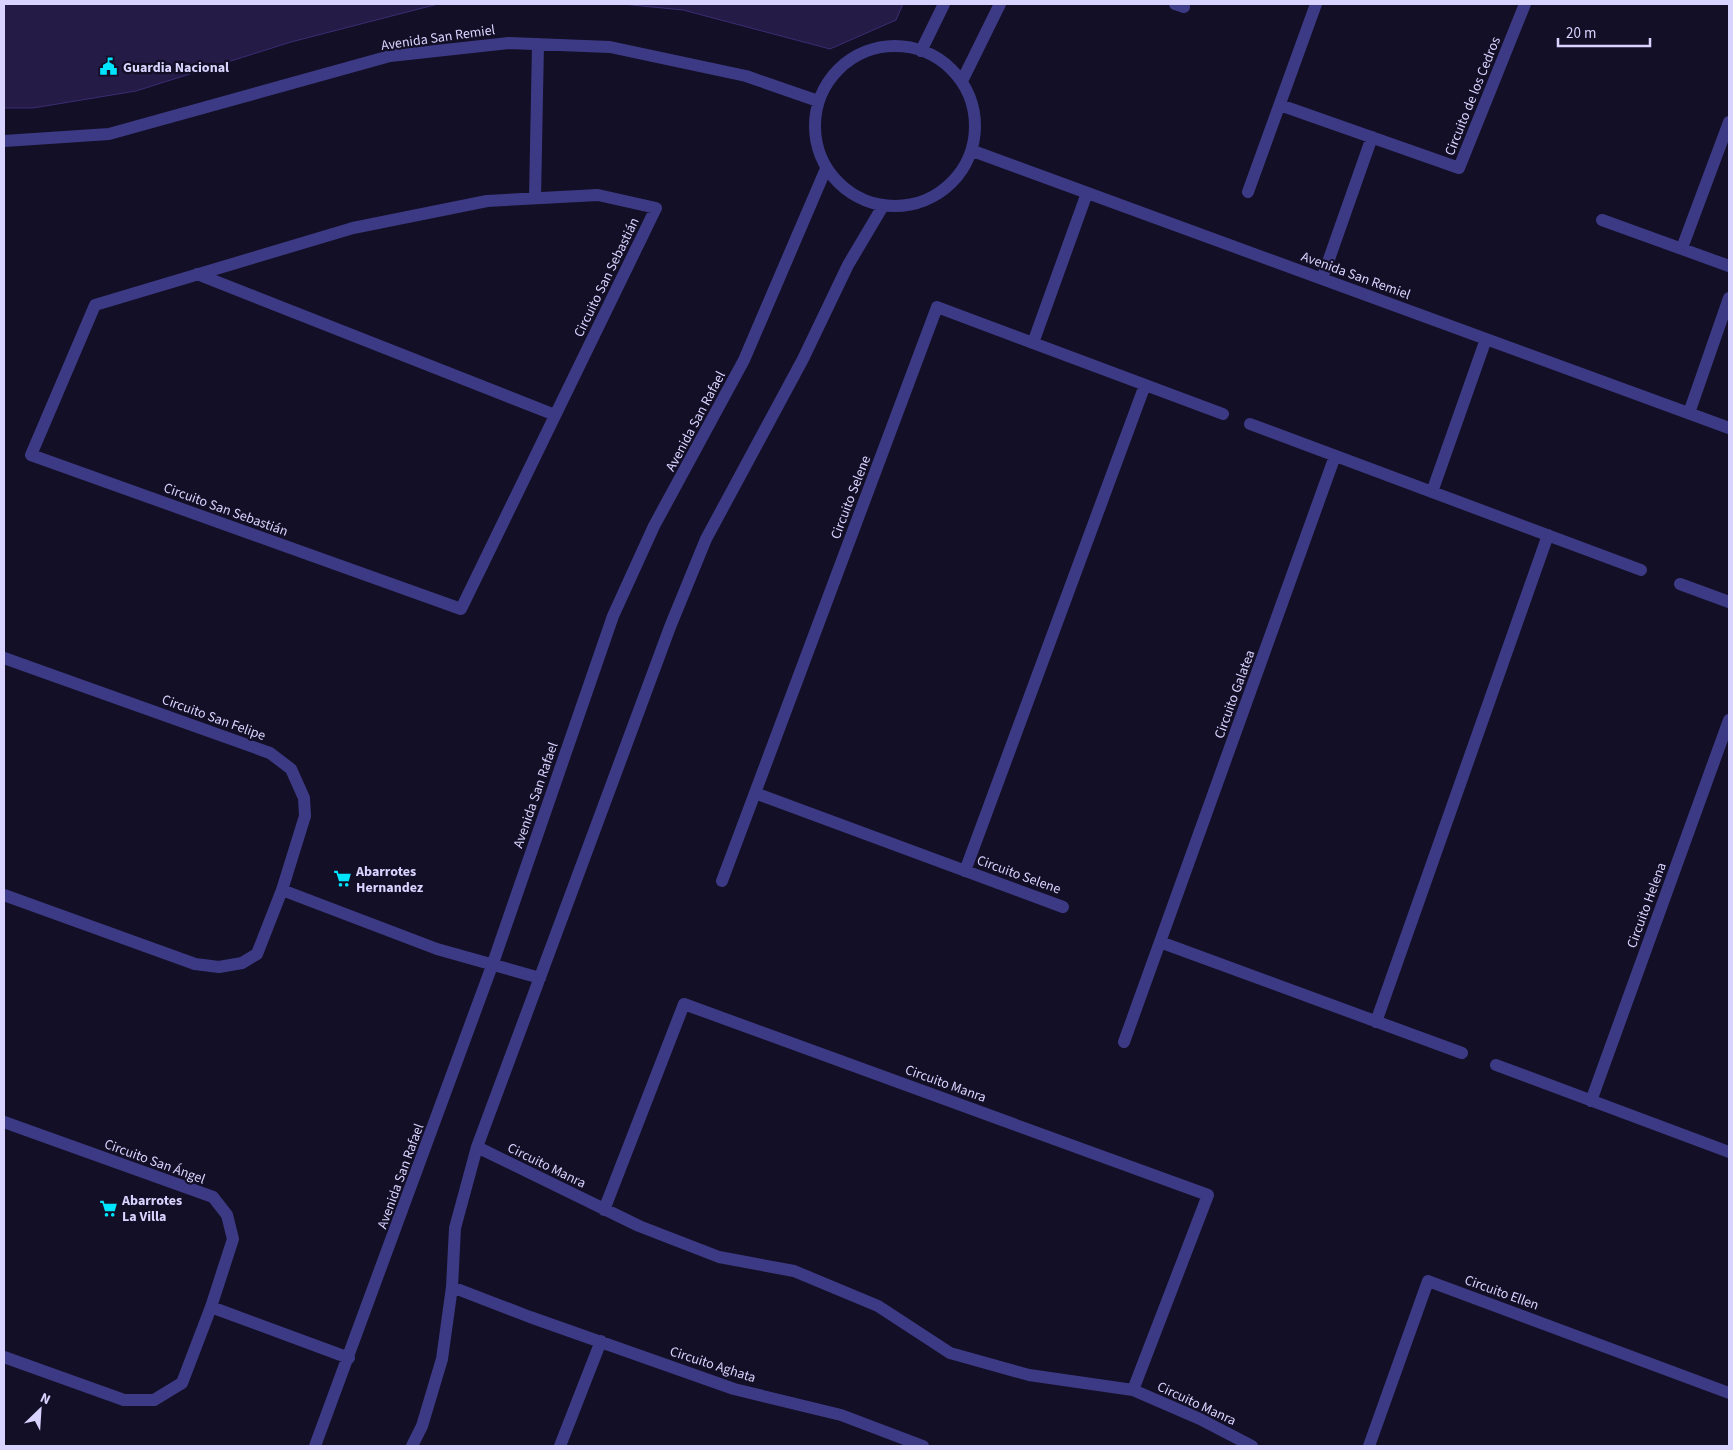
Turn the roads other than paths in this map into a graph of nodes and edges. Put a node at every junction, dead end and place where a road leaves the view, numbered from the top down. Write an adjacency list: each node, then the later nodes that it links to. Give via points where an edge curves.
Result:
1 (944, 4): 6 (street)
2 (1000, 4): 7 (street)
3 (1316, 4): 9 (street)
4 (1524, 4): 11 (street, Circuito de los Cedros, via 1459,168)
5 (538, 44): 8 (street, Avenida San Remiel, via 610,47 746,76); 12 (street, Avenida San Remiel, via 509,43 390,56 109,134); 17 (street)
6 (921, 51): 7 (street, via 944,63); 8 (street, via 896,46 871,50 848,61 830,79)
7 (962, 81): 13 (street, via 973,105 976,130)
8 (818, 101): 14 (street, via 814,129)
9 (1280, 105): 11 (street, Circuito de los Cedros); 15 (street)
10 (1729, 122): 20 (street)
11 (1372, 137): 23 (street)
12 (4, 141)
13 (973, 151): 16 (street, Avenida San Remiel); 18 (street, via 958,177 937,196 911,205)
14 (825, 171): 18 (street, via 857,197); 48 (street, Avenida San Rafael, via 744,360 654,526 613,616)
15 (1248, 192)
16 (1087, 193): 23 (street, Avenida San Remiel); 26 (street)
17 (535, 198): 22 (street, Circuito San Sebastián, via 487,201 353,228); 30 (street, Circuito San Sebastián, via 598,195 656,208)
18 (883, 206): 49 (street, via 848,265 803,358 706,539 670,627)
19 (1602, 220): 20 (street)
20 (1682, 248): 21 (street)
21 (1729, 266)
22 (196, 274): 30 (street); 30 (street, Circuito San Sebastián, via 95,304 31,455 460,609)
23 (1322, 279): 25 (street, Avenida San Remiel)
24 (1729, 298): 28 (street)
25 (1486, 338): 28 (street, Avenida San Remiel); 34 (street)
26 (1033, 343): 27 (street, Circuito Selene); 41 (street, Circuito Selene, via 937,307)
27 (1145, 385): 29 (street, Circuito Selene); 42 (street, Circuito Selene)
28 (1689, 413): 32 (street, Avenida San Remiel)
29 (1223, 414)
30 (555, 415)
31 (1250, 424): 33 (street)
32 (1729, 428)
33 (1335, 456): 34 (street); 47 (street, Circuito Galatea)
34 (1432, 492): 35 (street)
35 (1548, 535): 36 (street); 50 (street)
36 (1641, 570)
37 (1680, 584): 38 (street)
38 (1729, 602)
39 (4, 658): 44 (street, Circuito San Felipe, via 270,753 291,768 304,798 305,816)
40 (1729, 720): 54 (street, Circuito Helena)
41 (755, 793): 42 (street, Circuito Selene); 43 (street, Circuito Selene)
42 (965, 870): 46 (street, Circuito Selene)
43 (722, 881)
44 (282, 890): 45 (street, Circuito San Felipe, via 257,954 242,962 219,967 195,964); 48 (street, via 438,949)
45 (4, 895)
46 (1063, 906)
47 (1160, 942): 50 (street); 51 (street, Circuito Galatea)
48 (493, 963): 49 (street); 63 (street, Avenida San Rafael)
49 (540, 978): 56 (street)
50 (1376, 1022): 52 (street)
51 (1124, 1042)
52 (1462, 1053)
53 (1496, 1066): 54 (street)
54 (1591, 1101): 57 (street)
55 (4, 1122): 60 (street, Circuito San Ángel, via 213,1197 227,1215 233,1239)
56 (477, 1147): 58 (street, Circuito Manra); 59 (street, via 455,1228)
57 (1729, 1152)
58 (604, 1210): 64 (street, Circuito Manra, via 719,1257 794,1271 878,1306 950,1354 1029,1375); 64 (street, Circuito Manra, via 684,1004 1208,1195)
59 (452, 1287): 61 (street, Circuito Aghata); 68 (street, via 442,1359 422,1426)
60 (211, 1307): 62 (street, Circuito San Ángel, via 182,1383 154,1400 124,1400); 63 (street)
61 (602, 1341): 69 (street); 70 (street, Circuito Aghata, via 734,1389 841,1415)
62 (4, 1357)
63 (349, 1358): 67 (street, Avenida San Rafael)
64 (1133, 1390): 66 (street, Circuito Manra)
65 (1729, 1393): 71 (street, Circuito Ellen, via 1428,1281)
66 (1250, 1445)
67 (315, 1446)
68 (412, 1446)
69 (560, 1446)
70 (923, 1446)
71 (1369, 1446)

